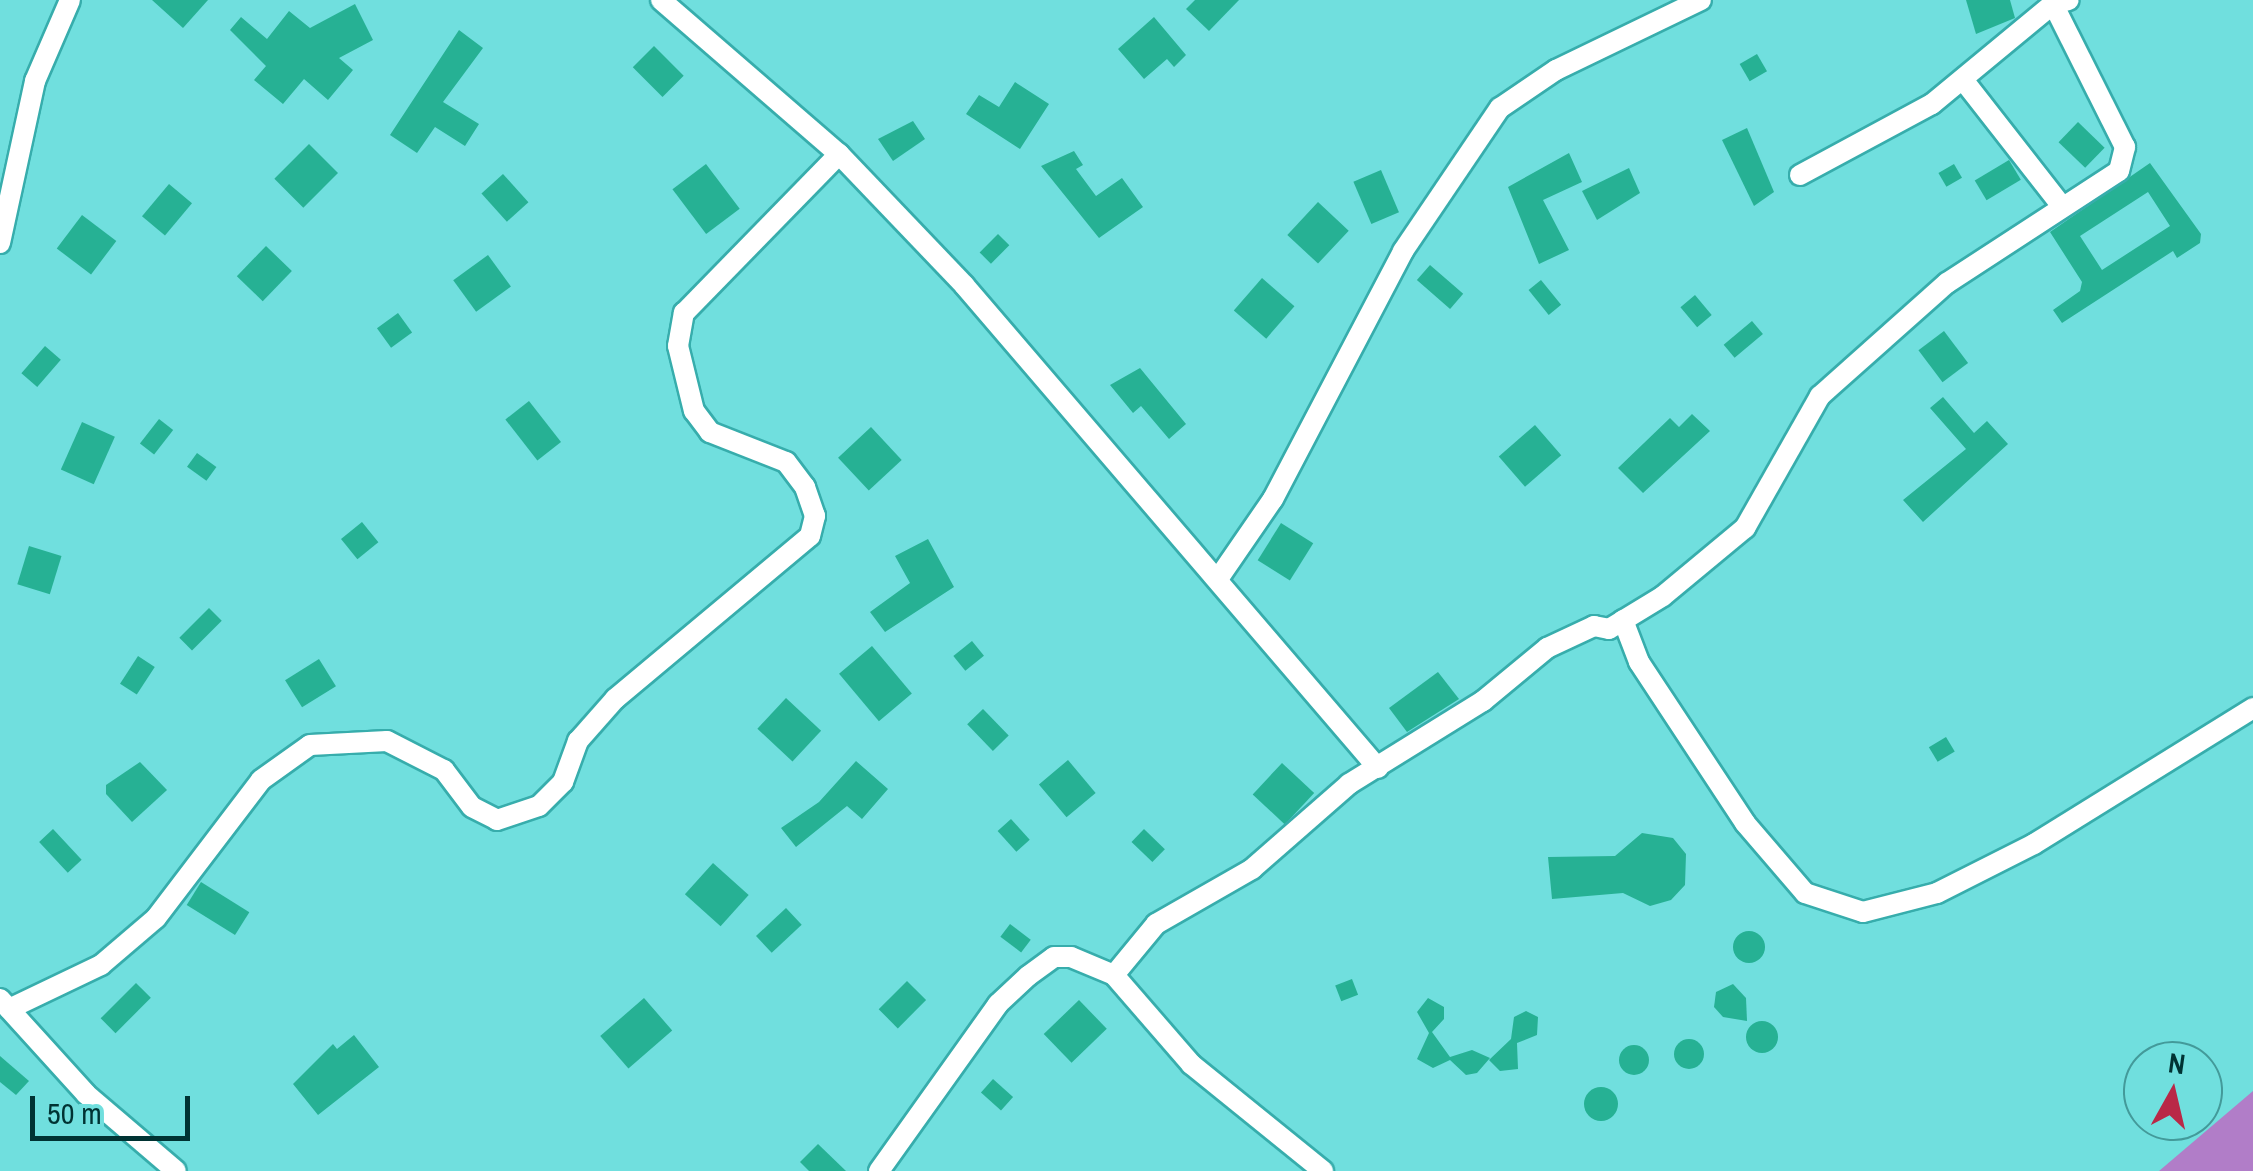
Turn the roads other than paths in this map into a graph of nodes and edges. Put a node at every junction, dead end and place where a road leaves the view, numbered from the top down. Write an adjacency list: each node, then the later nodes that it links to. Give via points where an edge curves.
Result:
1 (70, 0): 9 (street, via 35,81)
2 (661, 0): 6 (street)
3 (1701, 0): 10 (street, via 1556,70 1500,108 1404,251 1273,499)
4 (2061, 2): 5 (street); 8 (street, via 2126,156 2120,171)
5 (1964, 81): 7 (street); 8 (street)
6 (839, 154): 10 (street); 15 (street, via 684,313 678,346 694,411 710,432 786,462 816,516 810,536 615,699 578,741 563,782 539,806 497,820 472,808 444,770 388,741 310,745 261,780 156,918 101,966)
7 (1800, 176)
8 (2060, 204): 11 (street, via 1946,283 1820,396 1736,539)
9 (0, 243)
10 (1220, 576): 13 (street)
11 (1624, 620): 12 (street, via 1639,662 1745,822 1804,893 1863,912 1938,893 2034,844); 13 (street, via 1547,648 1483,701)
12 (2253, 708)
13 (1378, 768): 14 (street, via 1349,784 1252,869 1156,924)
14 (1114, 976): 17 (street, via 1054,957 1028,976 998,1004); 18 (street, via 1192,1064)
15 (5, 1004): 16 (street, via 86,1094)
16 (176, 1171)
17 (878, 1171)
18 (1323, 1171)

